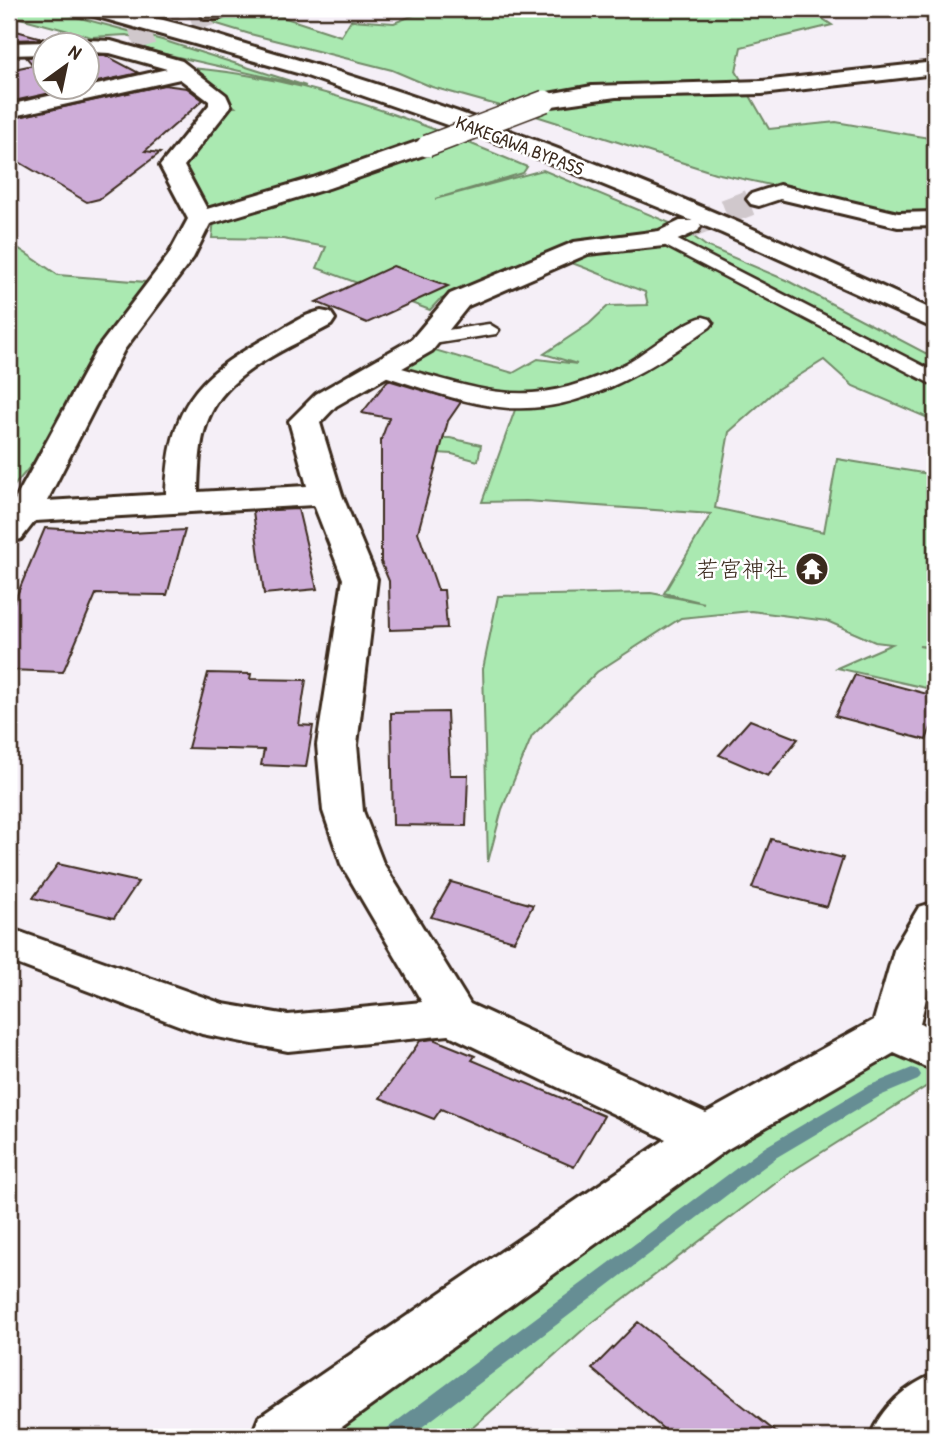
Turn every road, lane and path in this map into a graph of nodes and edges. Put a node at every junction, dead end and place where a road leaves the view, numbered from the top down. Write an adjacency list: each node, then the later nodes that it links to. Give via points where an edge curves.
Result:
1 (91, 9): 8 (main road, KAKEGAWA BYPASS)
2 (128, 9): 8 (main road, via 330,70)
3 (102, 45): 7 (main road, via 121,43)
4 (32, 49): 5 (main road)
5 (9, 50)
6 (935, 68): 11 (main road, bridge, via 740,89 573,93 321,183)
7 (182, 72): 9 (main road); 11 (main road, via 219,99 220,106 172,166)
8 (385, 94): 16 (main road, KAKEGAWA BYPASS, via 685,209)
9 (9, 111)
10 (759, 199): 12 (main road, via 779,192 898,220)
11 (200, 219): 24 (main road, via 180,258 111,349)
12 (935, 219)
13 (689, 226): 14 (main road)
14 (664, 238): 19 (main road, via 583,247 459,300); 21 (lane)
15 (321, 319): 23 (main road, via 228,373 196,412 183,464)
16 (935, 321)
17 (703, 323): 20 (lane, via 625,372 593,386 530,402 500,401)
18 (489, 330): 19 (lane)
19 (427, 339): 20 (main road)
20 (382, 369): 22 (main road, via 326,400 304,421)
21 (935, 380)
22 (326, 495): 23 (main road); 27 (main road, via 360,579 337,745 343,811 362,864)
23 (182, 503): 24 (main road)
24 (17, 522)
25 (935, 918): 28 (main road, via 917,947)
26 (9, 944): 27 (main road, via 219,1021 288,1033)
27 (454, 1017): 29 (main road)
28 (915, 1042): 29 (main road)
29 (708, 1136): 31 (main road)
30 (935, 1401): 32 (main road)
31 (280, 1437)
32 (899, 1437)

